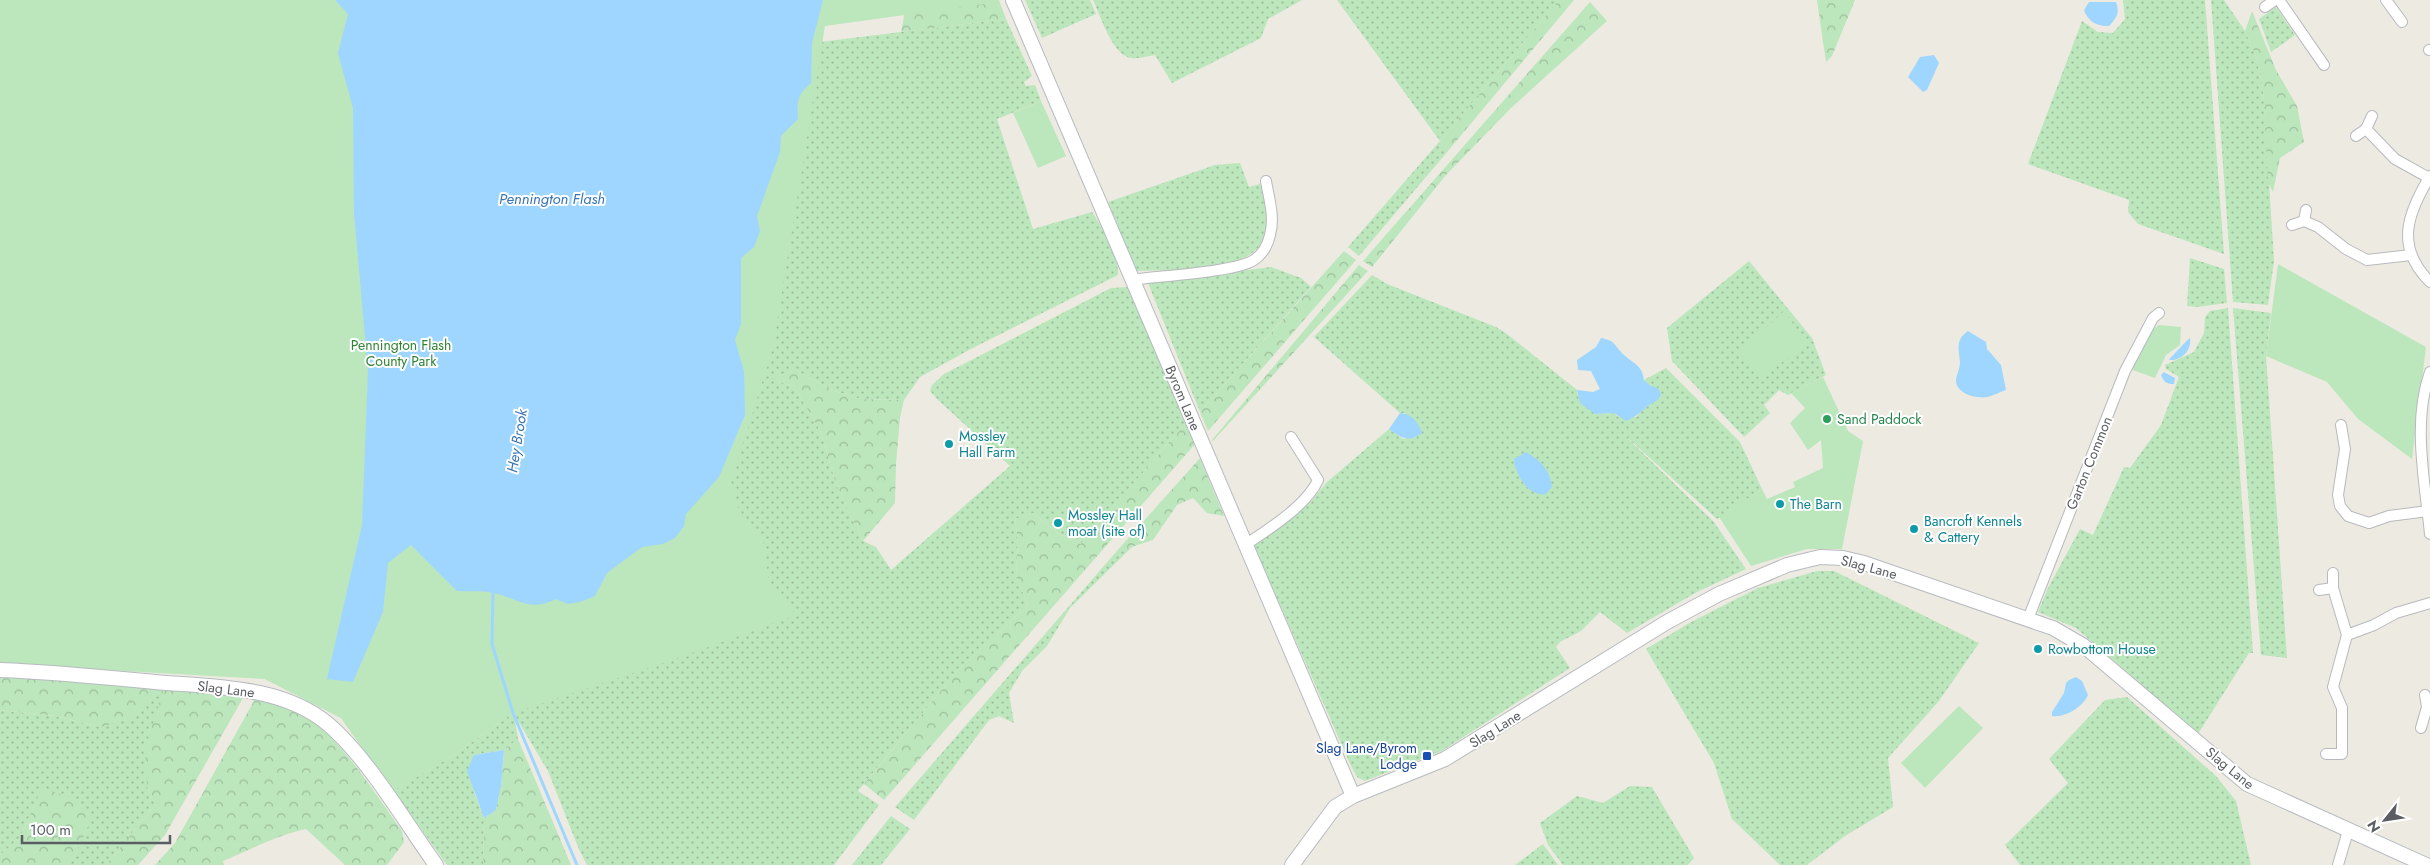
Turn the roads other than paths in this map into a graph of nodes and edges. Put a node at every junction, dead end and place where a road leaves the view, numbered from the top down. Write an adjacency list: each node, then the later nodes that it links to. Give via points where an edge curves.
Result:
1 (1013, 0): 17 (street, Byrom Lane)
2 (2275, 0): 5 (street)
3 (2279, 0): 7 (street)
4 (2386, 0): 6 (street)
5 (2264, 7)
6 (2402, 22)
7 (2324, 65)
8 (2372, 116): 9 (street)
9 (2366, 128): 10 (street); 11 (street, via 2395,159)
10 (2356, 136)
11 (2429, 177): 16 (street, via 2412,207 2408,230)
12 (1266, 181): 17 (street, via 1272,216 1271,234 1264,251 1254,260 1228,268)
13 (2306, 210): 14 (street)
14 (2304, 221): 15 (street); 16 (street, via 2318,226 2346,249 2367,260)
15 (2292, 225)
16 (2411, 255): 18 (street, via 2418,271)
17 (1132, 280): 25 (street, Byrom Lane)
18 (2430, 282)
19 (2159, 312): 30 (street, Garton Common, via 2152,318 2126,371)
20 (2430, 372): 23 (street, via 2420,422)
21 (2341, 423): 23 (street, via 2345,449 2338,495 2340,506 2348,516 2369,523 2389,516)
22 (1291, 437): 25 (street, via 1318,480 1286,516)
23 (2428, 510): 24 (street)
24 (2430, 534)
25 (1245, 545): 37 (street, Byrom Lane)
26 (2333, 573): 27 (street)
27 (2334, 588): 28 (street); 31 (street)
28 (2319, 590)
29 (2430, 603): 31 (street, via 2396,613)
30 (2028, 619): 37 (street, Slag Lane, via 1843,558 1820,557 1787,565 1720,594 1667,622 1445,760); 38 (street, Slag Lane, via 2053,628 2084,646 2247,784)
31 (2348, 636): 36 (street, via 2334,687 2342,708 2343,758)
32 (0, 670): 39 (street, Slag Lane, via 252,691 291,702 315,715 340,736 361,760)
33 (2425, 695): 34 (street)
34 (2428, 706): 35 (street)
35 (2421, 728)
36 (2326, 754)
37 (1353, 796): 40 (street, Slag Lane, via 1335,807)
38 (2348, 831): 41 (street); 42 (street, Slag Lane)
39 (436, 865)
40 (1292, 865)
41 (2338, 865)
42 (2426, 865)

